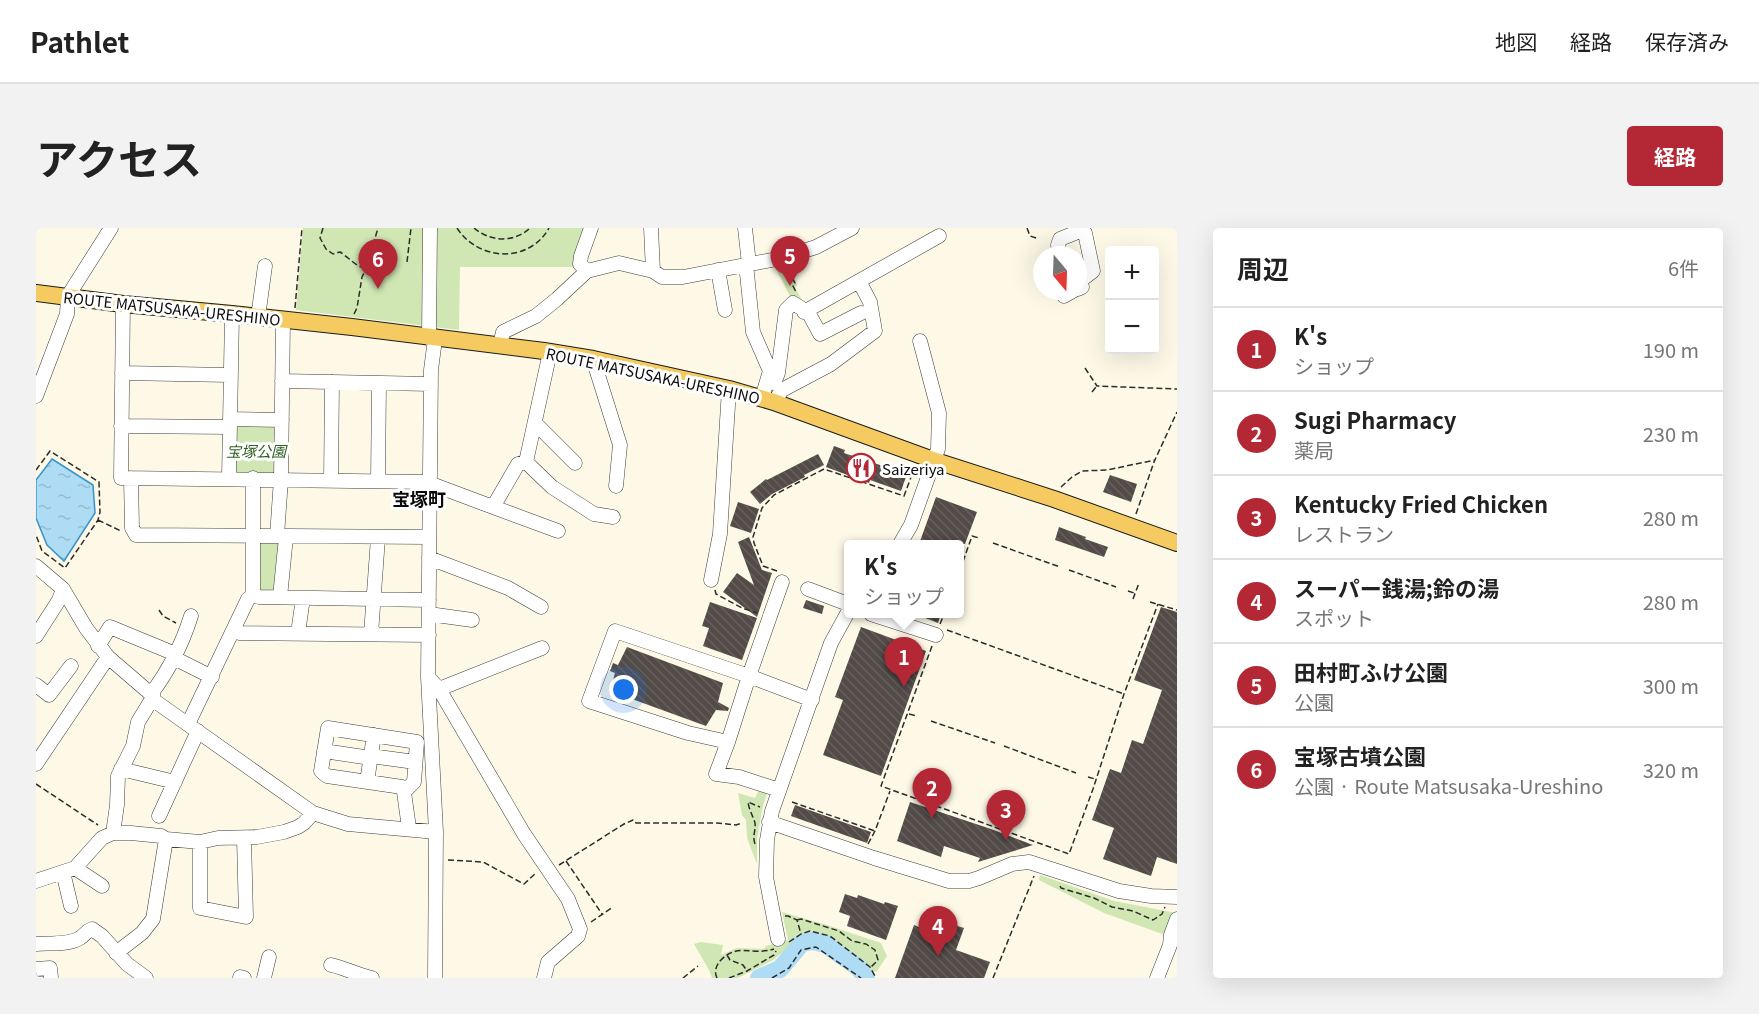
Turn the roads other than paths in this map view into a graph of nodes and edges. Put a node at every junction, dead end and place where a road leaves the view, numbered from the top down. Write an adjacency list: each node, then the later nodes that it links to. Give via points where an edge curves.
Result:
1 (111, 228): 19 (street)
2 (430, 228): 27 (street)
3 (591, 228): 14 (street, via 580,264)
4 (651, 228): 15 (street)
5 (745, 228): 11 (street)
6 (852, 228): 8 (street)
7 (1079, 230): 10 (street, via 1060,239); 16 (street, via 1085,232 1093,271)
8 (828, 234): 11 (street, via 816,247)
9 (939, 237): 17 (street)
10 (1058, 246)
11 (747, 264): 13 (street); 40 (street, via 753,332 770,371)
12 (265, 266): 25 (street)
13 (717, 270): 15 (street, via 683,277 662,277); 21 (street)
14 (587, 271): 15 (street, via 619,263); 29 (street, via 536,316 503,333)
15 (653, 271)
16 (1087, 276)
17 (859, 281): 22 (street); 40 (street, via 870,302 874,331 831,364)
18 (36, 293): 19 (main road, ROUTE MATSUSAKA-URESHINO)
19 (68, 296): 20 (main road, ROUTE MATSUSAKA-URESHINO); 39 (street, via 67,314)
20 (123, 304): 24 (main road, ROUTE MATSUSAKA-URESHINO); 32 (street)
21 (724, 310)
22 (804, 310): 23 (street, via 820,334); 40 (street, via 793,303 786,310 778,373)
23 (861, 313)
24 (232, 314): 25 (main road, ROUTE MATSUSAKA-URESHINO); 33 (street)
25 (258, 317): 26 (main road, ROUTE MATSUSAKA-URESHINO)
26 (289, 320): 27 (main road, ROUTE MATSUSAKA-URESHINO); 34 (street)
27 (432, 338): 29 (main road, ROUTE MATSUSAKA-URESHINO); 37 (street)
28 (920, 341): 45 (street, via 939,413 938,449)
29 (500, 345): 30 (main road, ROUTE MATSUSAKA-URESHINO)
30 (550, 352): 31 (main road, ROUTE MATSUSAKA-URESHINO); 43 (street)
31 (593, 359): 38 (main road, ROUTE MATSUSAKA-URESHINO); 55 (street, via 620,445)
32 (122, 373): 33 (street); 44 (street)
33 (230, 375): 42 (street)
34 (282, 381): 35 (street); 41 (street)
35 (332, 382): 36 (street); 52 (street)
36 (379, 383): 37 (street); 53 (street)
37 (431, 384): 54 (street)
38 (729, 389): 40 (main road, ROUTE MATSUSAKA-URESHINO); 68 (street, via 720,534)
39 (36, 396)
40 (768, 400): 45 (main road, ROUTE MATSUSAKA-URESHINO)
41 (282, 420): 42 (street); 51 (street)
42 (230, 423): 44 (street); 49 (street)
43 (535, 423): 46 (street); 47 (street)
44 (121, 426): 48 (street, via 121,478)
45 (933, 460): 63 (street); 64 (main road, ROUTE MATSUSAKA-URESHINO)
46 (526, 462): 56 (street, via 518,464); 57 (street, via 552,487 585,509)
47 (575, 463)
48 (131, 478): 49 (street); 59 (street, via 132,528 136,535)
49 (230, 478): 50 (street)
50 (253, 478): 51 (street); 59 (street)
51 (281, 479): 52 (street); 60 (street)
52 (331, 480): 53 (street)
53 (378, 481): 54 (street)
54 (429, 483): 56 (street); 61 (street)
55 (616, 486)
56 (494, 507): 58 (street)
57 (613, 517)
58 (558, 531)
59 (253, 536): 60 (street); 71 (street)
60 (282, 536): 62 (street); 72 (street)
61 (429, 537): 62 (street); 65 (street)
62 (378, 538): 74 (street)
63 (902, 540)
64 (1177, 543)
65 (429, 558): 76 (street); 77 (street, via 508,588)
66 (36, 566): 69 (street)
67 (779, 576): 93 (street)
68 (711, 580)
69 (63, 589): 87 (street); 88 (street)
70 (808, 589): 75 (street)
71 (253, 595): 72 (street); 82 (street)
72 (280, 597): 73 (street)
73 (303, 598): 74 (street); 84 (street)
74 (374, 600): 76 (street); 85 (street)
75 (844, 602)
76 (429, 607): 80 (street); 86 (street)
77 (541, 607)
78 (844, 617): 99 (street)
79 (887, 618): 83 (street)
80 (472, 620)
81 (189, 622): 91 (street)
82 (233, 630): 84 (street); 94 (street)
83 (937, 631)
84 (298, 633): 85 (street)
85 (371, 634): 86 (street)
86 (429, 635): 95 (street)
87 (36, 636)
88 (99, 646): 90 (street); 91 (street, via 110,627 173,653)
89 (542, 648): 97 (street)
90 (108, 657): 98 (street); 106 (street)
91 (174, 658): 94 (street); 98 (street)
92 (71, 666): 96 (street, via 49,695)
93 (749, 676): 99 (street); 102 (street); 102 (street, via 615,631 589,701)
94 (212, 677): 100 (street)
95 (428, 677): 97 (street); 116 (street)
96 (36, 685)
97 (439, 689): 138 (street, via 524,834 568,899 580,929 578,936 548,962)
98 (151, 696): 100 (street); 107 (street)
99 (812, 700): 110 (street)
100 (193, 728): 108 (street); 112 (street)
101 (374, 735): 103 (street, via 328,728); 104 (street); 105 (street, via 417,742)
102 (728, 742): 110 (street, via 716,774)
103 (324, 751): 104 (street); 109 (street, via 321,771 327,776)
104 (371, 756): 105 (street); 109 (street)
105 (415, 762): 111 (street, via 414,782)
106 (36, 764)
107 (121, 770): 108 (street); 117 (street)
108 (174, 782): 113 (street)
109 (367, 782): 111 (street, via 402,787)
110 (779, 790): 114 (street)
111 (404, 792): 115 (street)
112 (313, 813): 115 (street, via 348,824); 118 (street, via 304,823 284,832)
113 (159, 816)
114 (770, 822): 124 (street, via 949,880 979,878 1012,864 1029,862 1119,891); 127 (street, via 766,878)
115 (409, 828): 116 (street)
116 (436, 832): 137 (street)
117 (112, 834): 119 (street); 121 (street, via 102,838)
118 (244, 838): 120 (street); 120 (street, via 246,917 200,908)
119 (166, 839): 120 (street); 129 (street, via 153,919)
120 (200, 842)
121 (69, 870): 122 (street); 123 (street); 125 (street)
122 (36, 881)
123 (102, 886)
124 (1177, 897)
125 (71, 906)
126 (1177, 919): 139 (street)
127 (782, 941)
128 (36, 944): 129 (street, via 79,939 92,929)
129 (116, 953): 134 (street)
130 (269, 957): 135 (street)
131 (331, 965): 136 (street)
132 (36, 969): 133 (street, via 50,968)
133 (51, 978)
134 (146, 978)
135 (264, 978)
136 (372, 978)
137 (435, 978)
138 (544, 978)
139 (1157, 978)

